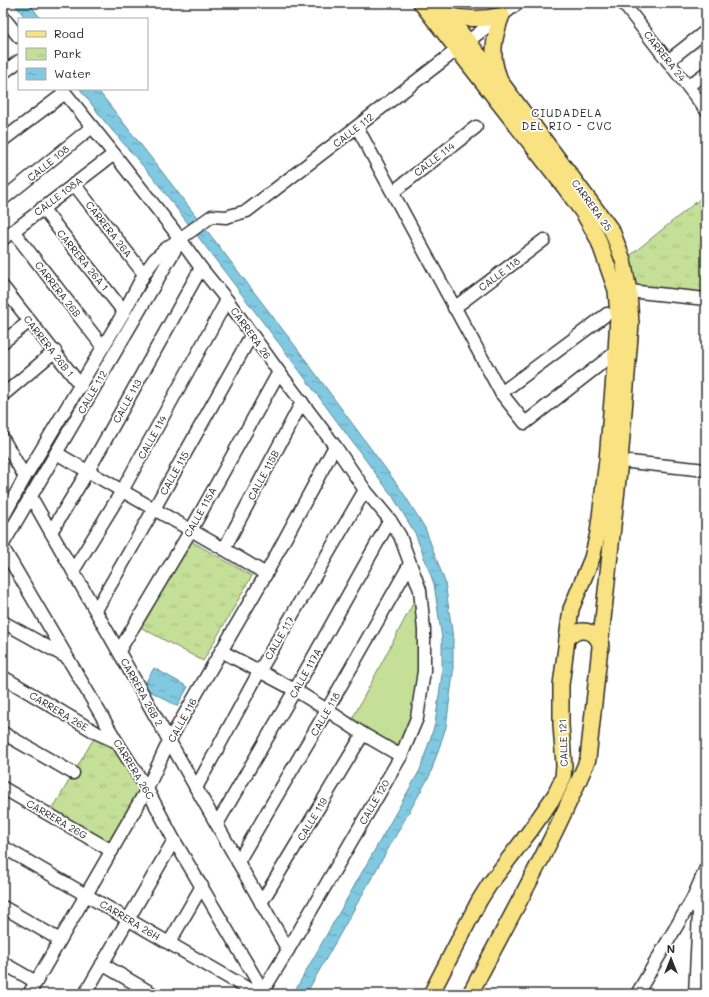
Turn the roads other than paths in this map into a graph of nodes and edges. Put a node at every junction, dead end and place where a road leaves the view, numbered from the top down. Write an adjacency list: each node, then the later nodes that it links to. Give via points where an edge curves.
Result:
1 (421, 3): 10 (main road, CARRERA 25)
2 (437, 3): 5 (main road, CARRERA 25)
3 (518, 3): 6 (street, CALLE 112)
4 (628, 5): 11 (street, CARRERA 24)
5 (447, 15): 6 (main road, via 486,19); 10 (main road, CARRERA 25)
6 (502, 15): 10 (street, CALLE 112); 15 (main road, via 494,42 494,57)
7 (5, 22): 9 (street)
8 (706, 31): 11 (street)
9 (18, 36)
10 (463, 46): 15 (main road, CARRERA 25); 20 (street, CALLE 112); 46 (main road, CARRERA 25, via 584,214 598,239 616,290)
11 (668, 61): 16 (street, CARRERA 24)
12 (18, 62): 13 (street)
13 (3, 73)
14 (706, 73): 16 (street)
15 (503, 85): 35 (main road, CARRERA 25, via 612,230 623,260)
16 (688, 86): 18 (street, CARRERA 24)
17 (64, 91): 19 (street, CARRERA 26); 22 (street)
18 (706, 110)
19 (92, 127): 23 (street, CARRERA 26); 26 (street, CALLE 108)
20 (357, 127): 25 (street); 29 (street, CALLE 112, via 248,211 226,217 212,216)
21 (476, 127): 25 (street, CALLE 114)
22 (3, 140)
23 (114, 154): 24 (street, CALLE 108A); 29 (street, CARRERA 26)
24 (74, 184): 27 (street, CALLE 108A); 33 (street, CARRERA 26A)
25 (393, 192): 38 (street)
26 (3, 199)
27 (42, 208): 28 (street, CALLE 108A); 39 (street, CARRERA 26A 1)
28 (13, 231): 30 (street, CALLE 108A); 44 (street, CARRERA 26B)
29 (183, 238): 32 (street, CARRERA 26); 33 (street, CALLE 112, via 164,250); 54 (street, CALLE 112)
30 (3, 239)
31 (544, 240): 38 (street, CALLE 118)
32 (200, 268): 37 (street, CARRERA 26); 57 (street, CALLE 113)
33 (144, 274): 39 (street, CALLE 112)
34 (3, 288): 41 (street, CARRERA 26B 1)
35 (630, 291): 36 (street); 55 (main road, CARRERA 25, via 630,324)
36 (706, 299)
37 (227, 300): 42 (street, CARRERA 26); 60 (street, CALLE 114)
38 (454, 308): 49 (street)
39 (124, 312): 44 (street, CALLE 112)
40 (607, 314): 49 (street)
41 (30, 321): 43 (street); 45 (street, CARRERA 26B 1)
42 (252, 334): 47 (street, CARRERA 26); 62 (street, CALLE 115)
43 (3, 342)
44 (103, 347): 48 (street, CALLE 112)
45 (54, 351): 48 (street, CARRERA 26B 1); 50 (street)
46 (616, 352): 49 (street, via 524,423); 55 (main road, CARRERA 25)
47 (279, 372): 51 (street, CARRERA 26); 65 (street, CALLE 115A)
48 (81, 386): 58 (street, CALLE 112)
49 (501, 393)
50 (3, 395)
51 (302, 402): 53 (street, CARRERA 26); 69 (street, CALLE 115B)
52 (3, 439): 58 (street)
53 (335, 446): 59 (street, CARRERA 26); 72 (street, CALLE 116)
54 (56, 453): 57 (street); 61 (street, CALLE 112)
55 (614, 460): 56 (street); 76 (main road, CALLE 121, via 592,558 572,609); 77 (main road, CALLE 121)
56 (706, 470)
57 (88, 471): 60 (street); 66 (street, CALLE 113)
58 (25, 478): 63 (street, CALLE 112)
59 (365, 490): 64 (street, CARRERA 26); 81 (street, CALLE 117)
60 (122, 491): 62 (street); 71 (street, CALLE 114)
61 (31, 497): 66 (street, CARRERA 26B 2); 67 (street, CALLE 112)
62 (154, 509): 65 (street); 74 (street, CALLE 115)
63 (3, 518)
64 (390, 520): 70 (street, CARRERA 26, via 400,536); 83 (street, CALLE 117A)
65 (191, 530): 69 (street); 78 (street, CALLE 115A)
66 (51, 532): 71 (street, CARRERA 26B 2)
67 (3, 544)
68 (3, 548): 80 (street, CARRERA 26C)
69 (224, 549): 72 (street)
70 (410, 564): 73 (street, CARRERA 26); 84 (street, CALLE 118)
71 (73, 571): 74 (street, CARRERA 26B 2)
72 (266, 574): 79 (street, CALLE 116)
73 (420, 590): 89 (street, CALLE 120, via 424,630 424,671 417,718)
74 (96, 610): 78 (street, CARRERA 26B 2)
75 (3, 622): 80 (street)
76 (567, 639): 77 (main road, via 580,630 590,632 598,638); 118 (main road, CALLE 121, via 561,685 563,778 555,795 479,901)
77 (601, 648): 119 (main road, CALLE 121, via 588,759 548,847)
78 (119, 651): 87 (street, CARRERA 26B 2)
79 (221, 651): 81 (street); 87 (street, CALLE 116)
80 (67, 658): 88 (street, CARRERA 26C)
81 (259, 672): 83 (street); 92 (street, CALLE 117)
82 (3, 677): 88 (street, CARRERA 26E, via 97,733)
83 (295, 690): 84 (street); 94 (street, CALLE 117A)
84 (328, 710): 86 (street); 98 (street, CALLE 118)
85 (3, 733): 90 (street)
86 (363, 734): 89 (street); 103 (street, CALLE 119)
87 (169, 741): 92 (street, CARRERA 26B 2); 93 (street, CALLE 116)
88 (117, 742): 93 (street, CARRERA 26C)
89 (401, 756): 109 (street, CALLE 120)
90 (73, 773)
91 (3, 788): 97 (street, CARRERA 26G)
92 (196, 788): 94 (street, CARRERA 26B 2)
93 (147, 789): 95 (street, CARRERA 26C); 97 (street, CALLE 116)
94 (217, 824): 98 (street, CARRERA 26B 2)
95 (174, 840): 100 (street, CARRERA 26C); 106 (street)
96 (3, 847): 101 (street, CARRERA 26H)
97 (112, 851): 101 (street, CALLE 116)
98 (238, 862): 103 (street, CARRERA 26B 2)
99 (706, 868): 102 (street)
100 (202, 886): 108 (street); 114 (street, CARRERA 26C)
101 (86, 894): 106 (street, CARRERA 26H); 107 (street, CALLE 116)
102 (693, 898): 105 (street); 120 (street)
103 (262, 903): 109 (street, CARRERA 26B 2)
104 (3, 907): 107 (street)
105 (702, 914): 110 (street)
106 (128, 919): 108 (street, CARRERA 26H); 112 (street)
107 (60, 940): 113 (street, CALLE 116)
108 (169, 943): 114 (street, CARRERA 26H)
109 (288, 950): 114 (street, CALLE 120)
110 (702, 950): 121 (street)
111 (3, 963): 113 (street)
112 (102, 964): 116 (street); 117 (street)
113 (36, 982): 115 (street, CALLE 116)
114 (260, 993)
115 (29, 994)
116 (85, 994)
117 (153, 994)
118 (431, 994)
119 (470, 994)
120 (638, 994)
121 (695, 994)

